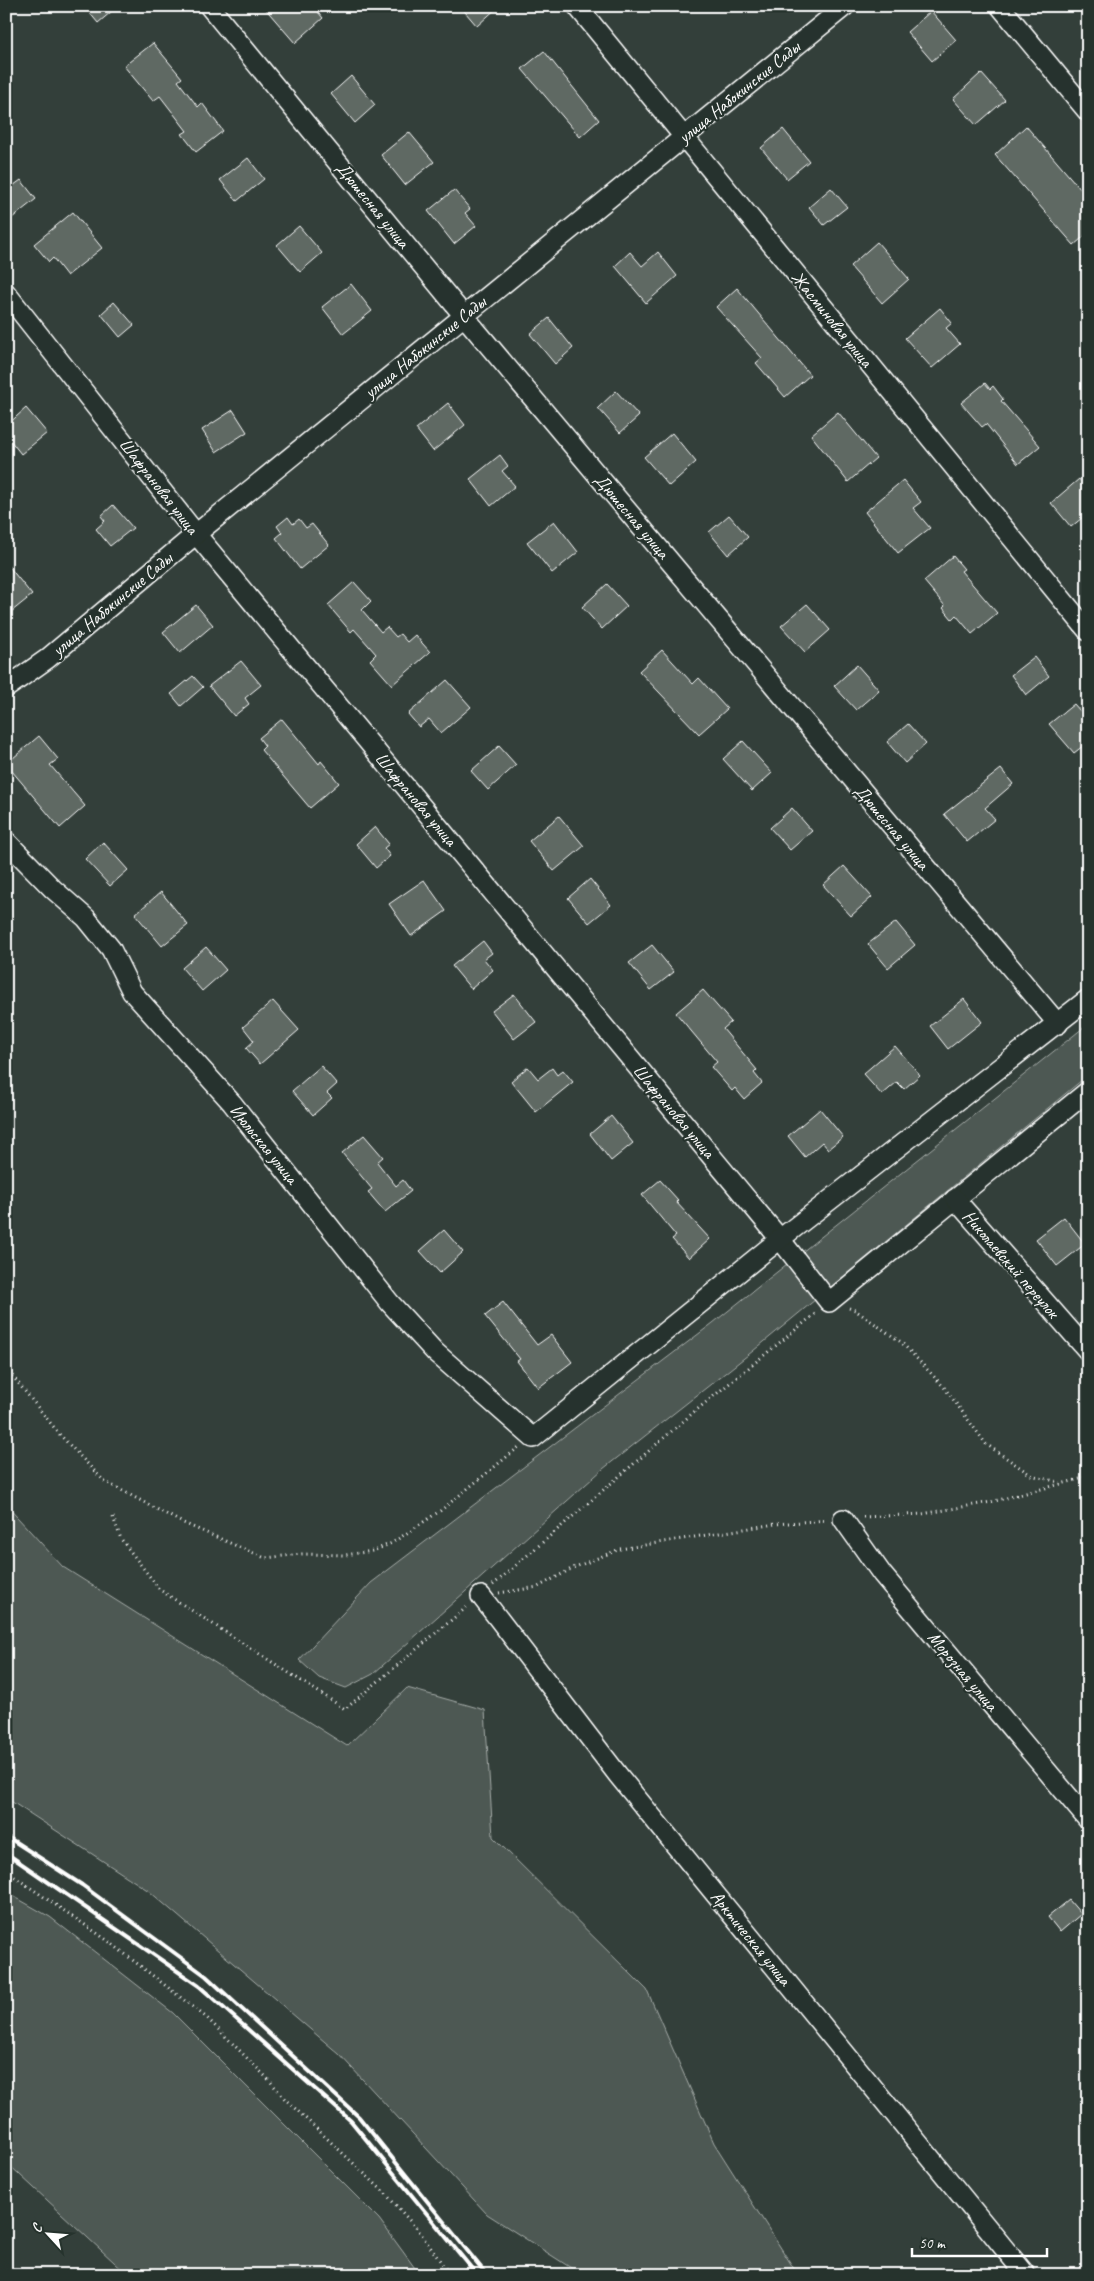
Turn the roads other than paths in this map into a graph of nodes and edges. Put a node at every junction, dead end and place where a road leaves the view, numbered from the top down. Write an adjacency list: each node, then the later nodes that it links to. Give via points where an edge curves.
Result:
1 (209, 6): 8 (street, Дюшесная улица)
2 (577, 6): 6 (street, Жасминовая улица)
3 (845, 6): 6 (street, улица Набокинские Сады)
4 (1000, 6): 5 (street)
5 (1088, 112)
6 (683, 137): 8 (street, улица Набокинские Сады); 10 (street, Жасминовая улица)
7 (6, 292): 9 (street, Шафрановая улица)
8 (464, 316): 9 (street, улица Набокинские Сады); 14 (street, Дюшесная улица)
9 (196, 534): 11 (street, улица Набокинские Сады, via 47,659); 17 (street, Шафрановая улица)
10 (1088, 631)
11 (6, 688)
12 (6, 841): 17 (street, Июльская улица, via 86,918 111,949 132,992 232,1103 390,1302 435,1352 533,1438)
13 (1088, 999): 14 (street)
14 (1058, 1024): 17 (street)
15 (1088, 1091): 16 (street, Николаевский переулок)
16 (955, 1199): 18 (street, Николаевский переулок); 19 (street, Николаевский переулок)
17 (780, 1238): 18 (street, Шафрановая улица)
18 (830, 1302)
19 (1088, 1351)
20 (843, 1519): 22 (street, Морозная улица, via 882,1574)
21 (481, 1596): 23 (street, Арктическая улица, via 618,1775)
22 (1088, 1820)
23 (1026, 2275)

